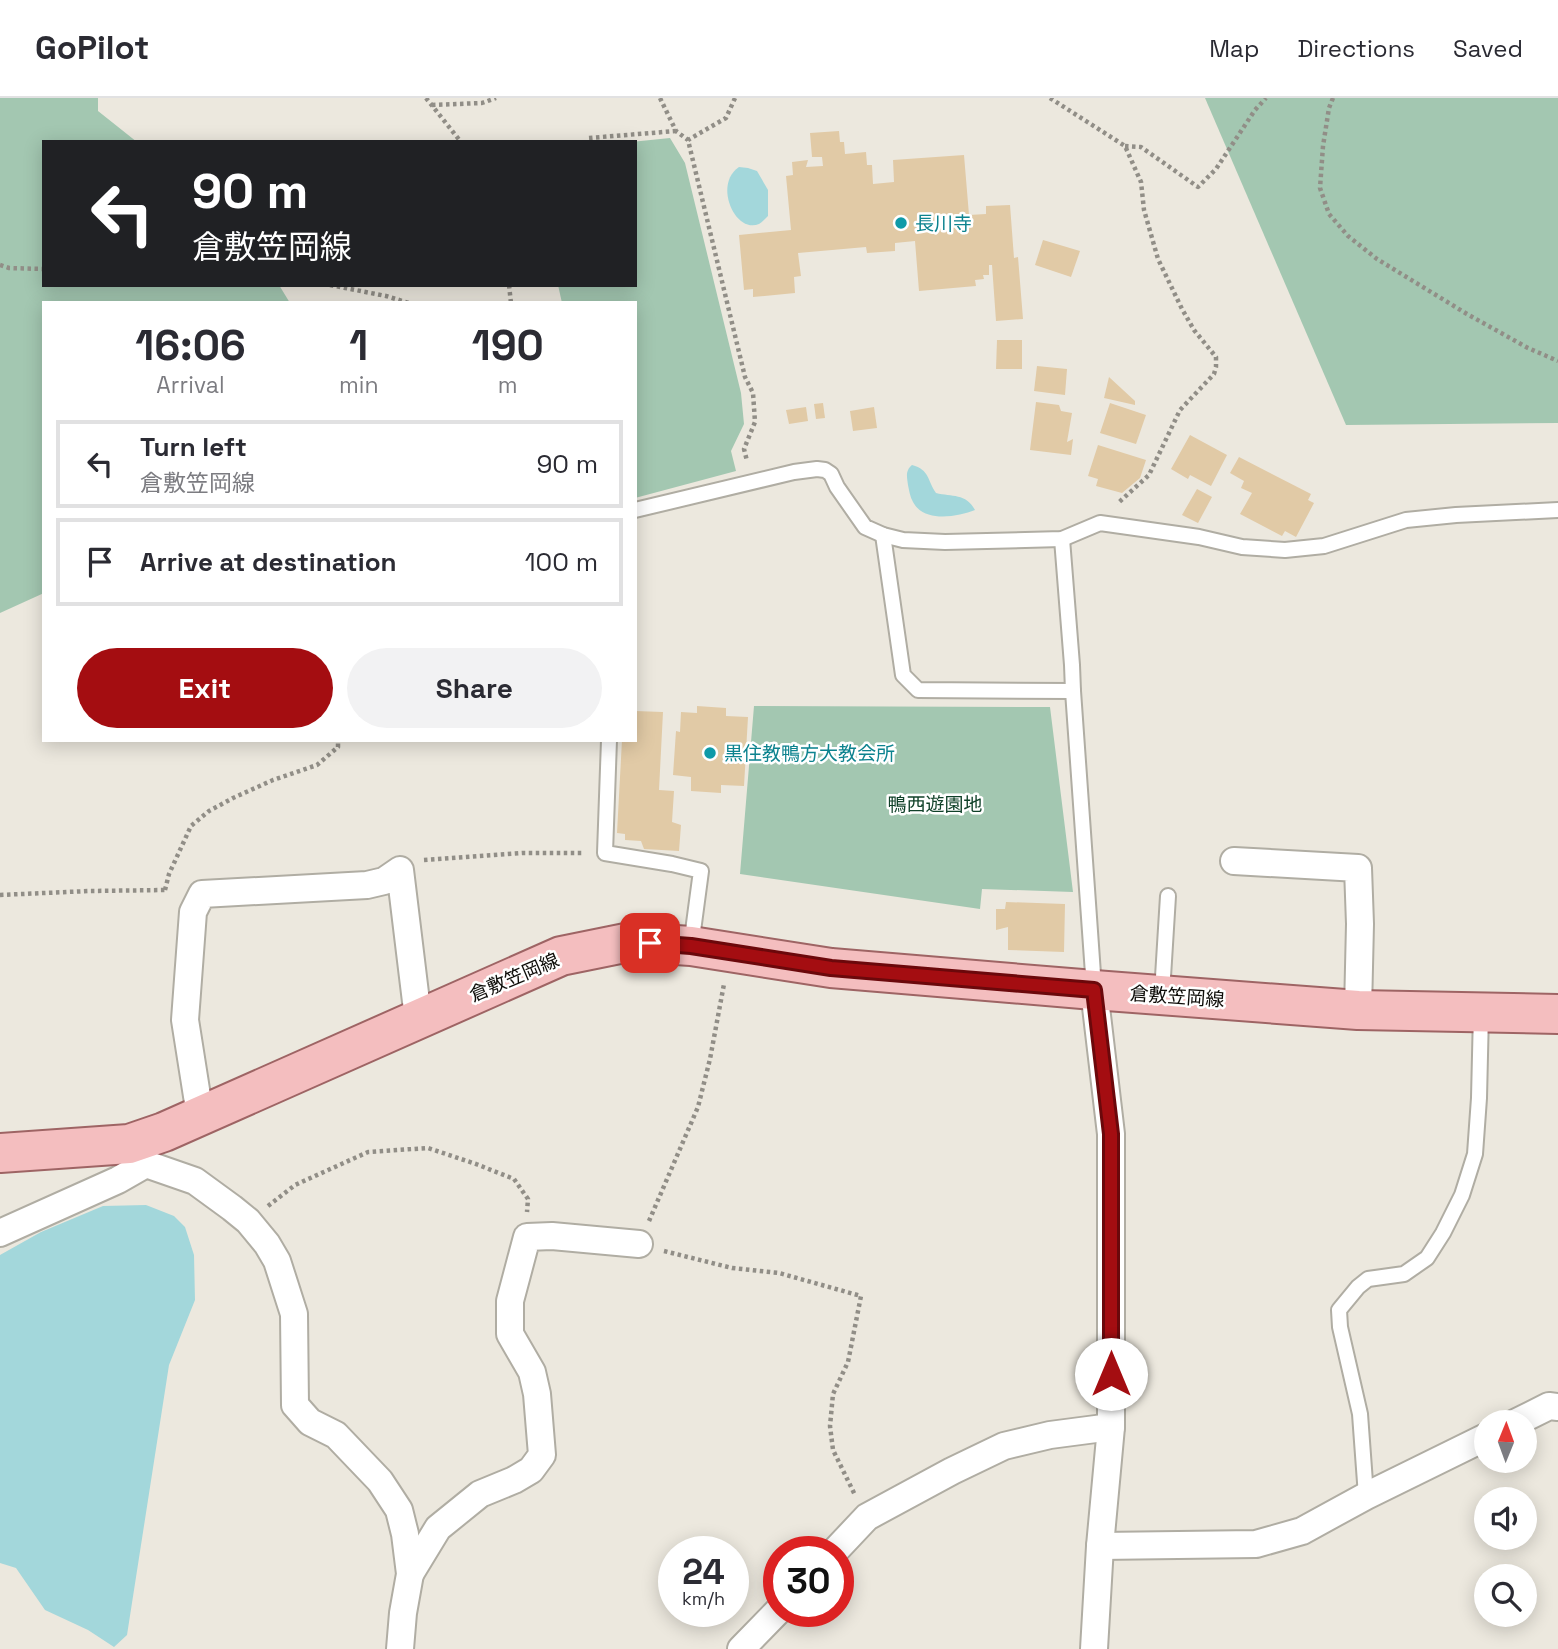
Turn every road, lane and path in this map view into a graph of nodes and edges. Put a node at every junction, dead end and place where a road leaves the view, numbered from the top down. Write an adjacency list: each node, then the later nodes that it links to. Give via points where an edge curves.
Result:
1 (426, 98): 8 (path)
2 (496, 98): 8 (path)
3 (660, 98): 9 (path)
4 (735, 98): 12 (path, via 726,118)
5 (1050, 98): 13 (path)
6 (1266, 98): 13 (path, via 1198,187 1141,147)
7 (1333, 98): 18 (path, via 1320,188 1329,214 1377,260)
8 (432, 105): 11 (path)
9 (676, 131): 10 (path); 12 (path)
10 (589, 138)
11 (459, 140)
12 (688, 140): 19 (path, via 745,377 753,393 755,422 744,449)
13 (1125, 146): 22 (path, via 1140,182 1158,259 1188,320 1216,357 1216,367 1180,410 1149,475)
14 (0, 265): 15 (path)
15 (42, 269)
16 (340, 287): 17 (path)
17 (402, 301)
18 (1558, 361)
19 (753, 482): 20 (lane); 23 (lane, via 825,470 865,527)
20 (637, 510)
21 (1558, 510): 22 (lane, via 1406,520 1324,546 1285,550)
22 (1100, 523): 24 (lane)
23 (883, 535): 24 (lane, via 945,542); 25 (lane, via 903,675 918,690)
24 (1062, 539): 25 (lane)
25 (1073, 691): 37 (lane)
26 (338, 742): 31 (path, via 317,765 233,798 191,826)
27 (609, 742): 28 (lane)
28 (605, 853): 30 (path, via 420,860); 35 (lane, via 701,871)
29 (1234, 861): 39 (street, via 1358,868)
30 (400, 870): 32 (street, via 368,886); 42 (street)
31 (165, 890): 32 (path); 33 (path)
32 (202, 894): 43 (street, via 193,912 185,1020)
33 (0, 895)
34 (1168, 897): 38 (lane)
35 (691, 946): 36 (main road, 倉敷笠岡線); 42 (main road, 倉敷笠岡線, via 631,942 561,956)
36 (729, 952): 37 (main road, 倉敷笠岡線, via 831,968); 49 (path, via 698,1107)
37 (1094, 990): 38 (main road, 倉敷笠岡線); 52 (street, via 1111,1134)
38 (1162, 995): 39 (main road, 倉敷笠岡線)
39 (1357, 1010): 40 (main road, 倉敷笠岡線)
40 (1482, 1012): 41 (main road, 倉敷笠岡線); 54 (lane, via 1475,1154 1462,1195 1427,1258 1404,1274 1368,1279 1339,1310 1360,1414)
41 (1558, 1014)
42 (418, 1018): 43 (main road, 倉敷笠岡線)
43 (200, 1115): 45 (main road, 倉敷笠岡線, via 164,1132)
44 (0, 1153): 45 (main road, 倉敷笠岡線)
45 (138, 1154): 46 (street, via 195,1181); 47 (street, via 118,1180)
46 (248, 1221): 48 (path, via 295,1185 368,1152 428,1148 514,1179 528,1199); 58 (street, via 277,1261 295,1314 295,1405 310,1422 336,1436 380,1481 399,1510)
47 (0, 1233)
48 (527, 1237): 49 (street); 58 (street, via 510,1301 510,1334 532,1372 542,1455 531,1470 480,1494 438,1528)
49 (639, 1244): 55 (path, via 732,1268 779,1273 861,1296 848,1362 834,1394 830,1426 833,1450)
50 (1558, 1407): 51 (street)
51 (1537, 1412)
52 (1111, 1427): 55 (street, via 1004,1446); 57 (street)
53 (1474, 1443): 54 (street)
54 (1366, 1496): 57 (street, via 1302,1531 1256,1544)
55 (867, 1517): 56 (street)
56 (849, 1536)
57 (1100, 1546): 62 (street)
58 (410, 1574): 60 (street)
59 (763, 1626): 61 (street)
60 (400, 1649)
61 (741, 1649)
62 (1094, 1649)

